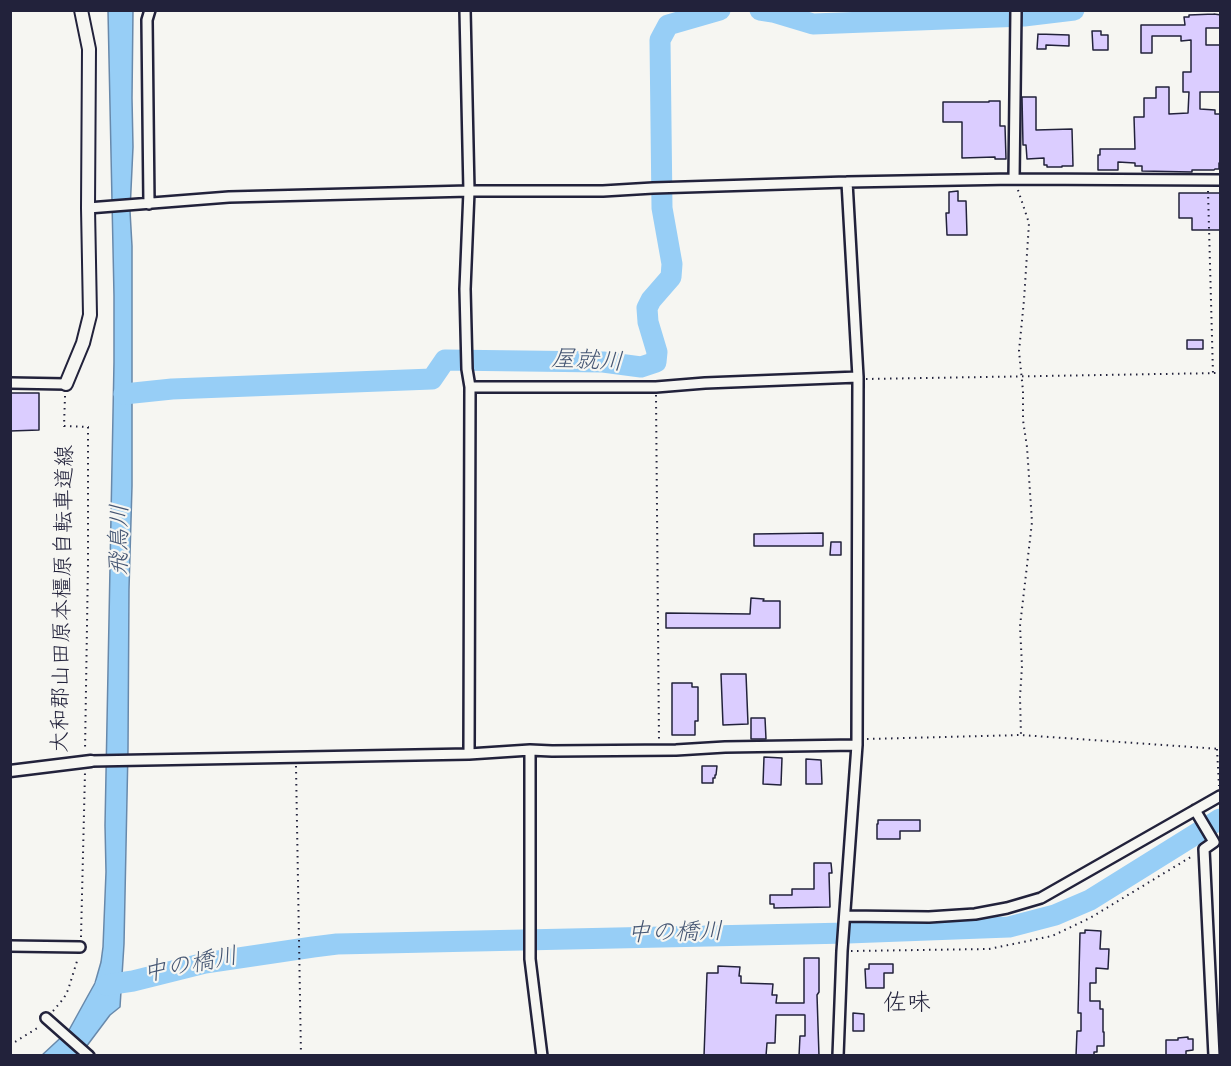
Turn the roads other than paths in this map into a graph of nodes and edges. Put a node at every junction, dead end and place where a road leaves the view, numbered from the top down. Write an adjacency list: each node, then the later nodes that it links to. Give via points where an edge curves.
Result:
1 (81, 10): 10 (main road, via 89,49)
2 (150, 10): 9 (street)
3 (465, 10): 8 (street)
4 (1016, 10): 5 (street)
5 (1014, 179): 6 (street); 7 (street)
6 (1221, 180)
7 (847, 182): 8 (street, via 603,191); 11 (street)
8 (469, 191): 9 (street, via 229,197); 14 (street, via 465,289)
9 (148, 204): 10 (street)
10 (91, 208): 13 (main road, via 90,315)
11 (858, 378): 14 (street, via 656,387); 15 (street)
12 (10, 383): 13 (street)
13 (66, 384)
14 (470, 387): 17 (street)
15 (857, 742): 16 (street, via 659,751); 22 (street)
16 (530, 750): 17 (street); 27 (street, via 530,959)
17 (469, 754): 18 (street)
18 (88, 761): 19 (street)
19 (10, 771)
20 (1220, 797): 21 (street)
21 (1196, 811): 22 (street, via 1041,898 975,914); 29 (street, via 1214,842 1204,849)
22 (845, 916): 28 (street)
23 (10, 946): 24 (street)
24 (80, 947)
25 (48, 1019): 26 (street)
26 (88, 1056)
27 (542, 1056)
28 (838, 1056)
29 (1214, 1056)

